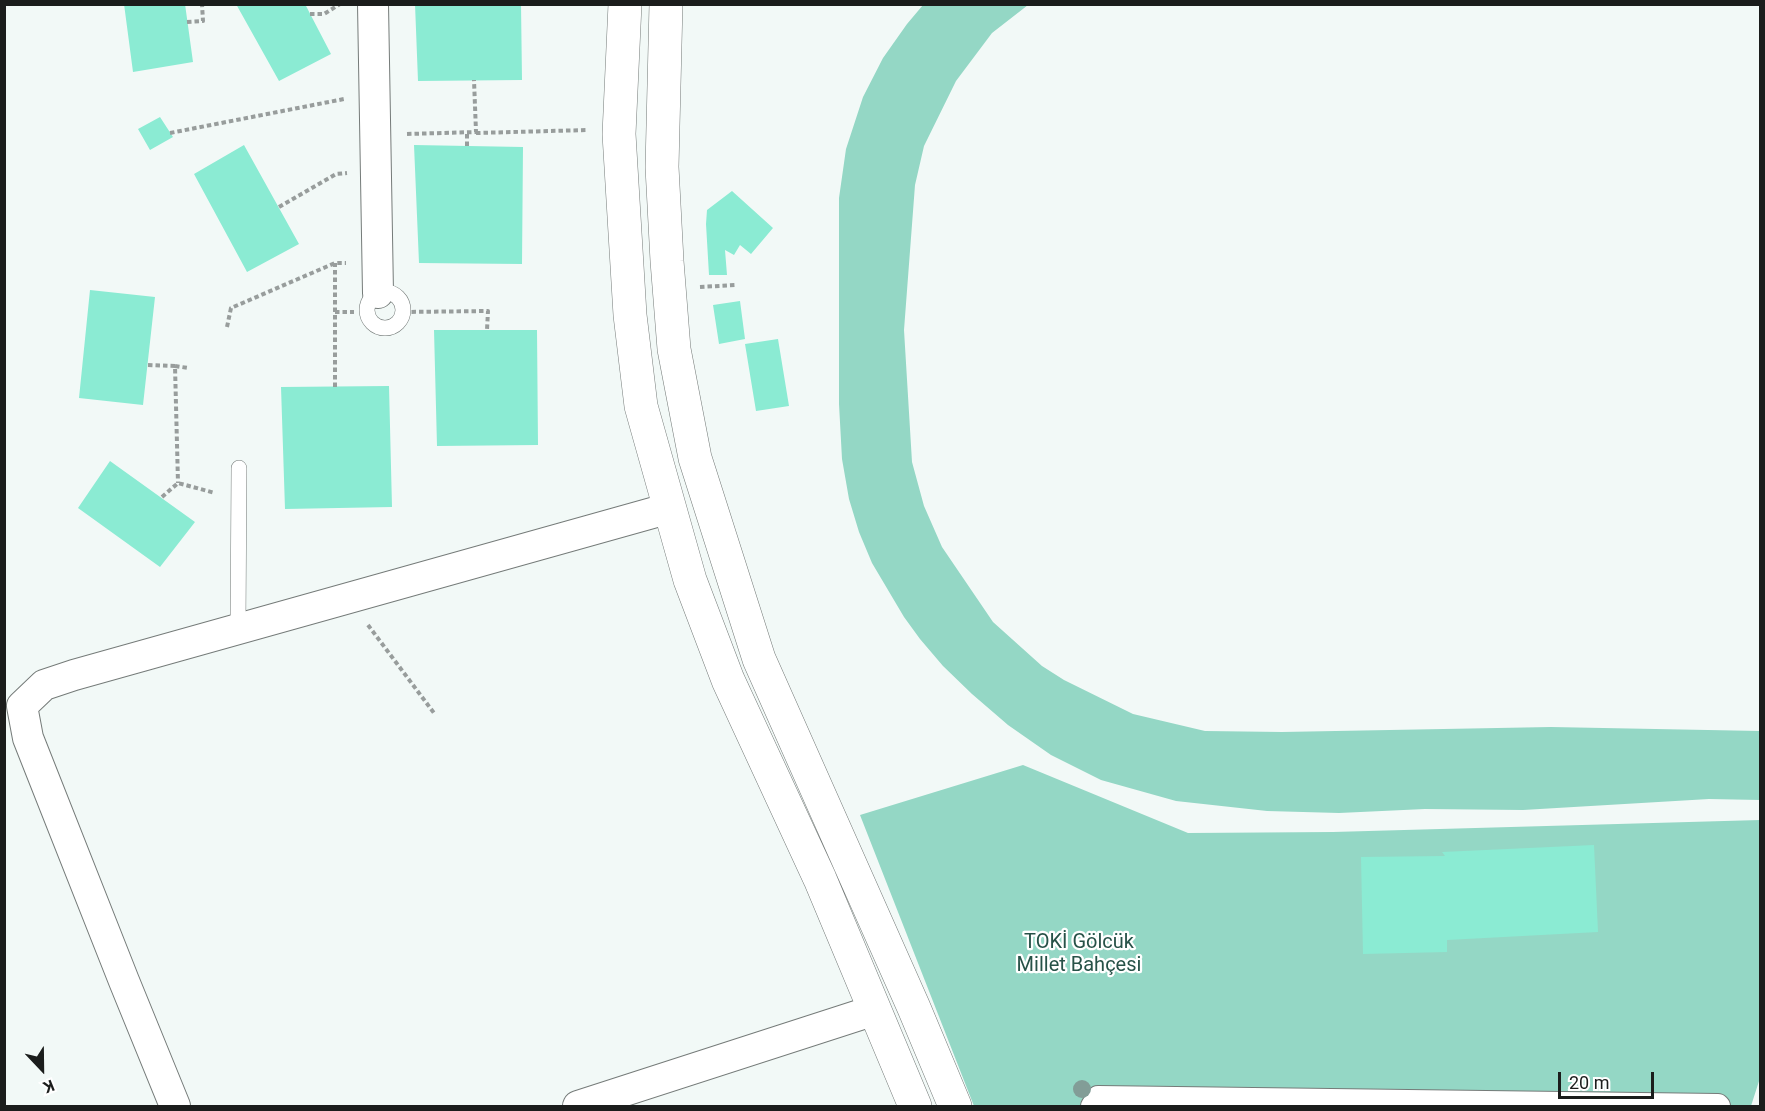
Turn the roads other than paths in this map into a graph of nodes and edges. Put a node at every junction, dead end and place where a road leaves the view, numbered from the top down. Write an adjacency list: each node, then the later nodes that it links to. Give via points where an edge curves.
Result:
1 (374, 4): 4 (street)
2 (626, 4): 6 (main road, via 619,134 630,315 641,406)
3 (666, 4): 10 (main road, via 662,167 667,261 674,349 695,458 759,659)
4 (378, 293): 4 (lane, via 401,300 404,312 393,327 381,328 371,323 366,312 369,300)
5 (239, 468): 7 (lane)
6 (670, 508): 7 (street); 8 (main road, via 690,580 728,680 820,879)
7 (238, 629): 11 (street, via 44,685 22,706 28,738)
8 (875, 1010): 12 (street); 13 (main road)
9 (1289, 1103): 14 (street, via 1098,1097); 15 (street)
10 (957, 1105)
11 (175, 1107)
12 (578, 1107)
13 (915, 1107)
14 (1092, 1107)
15 (1719, 1107)

